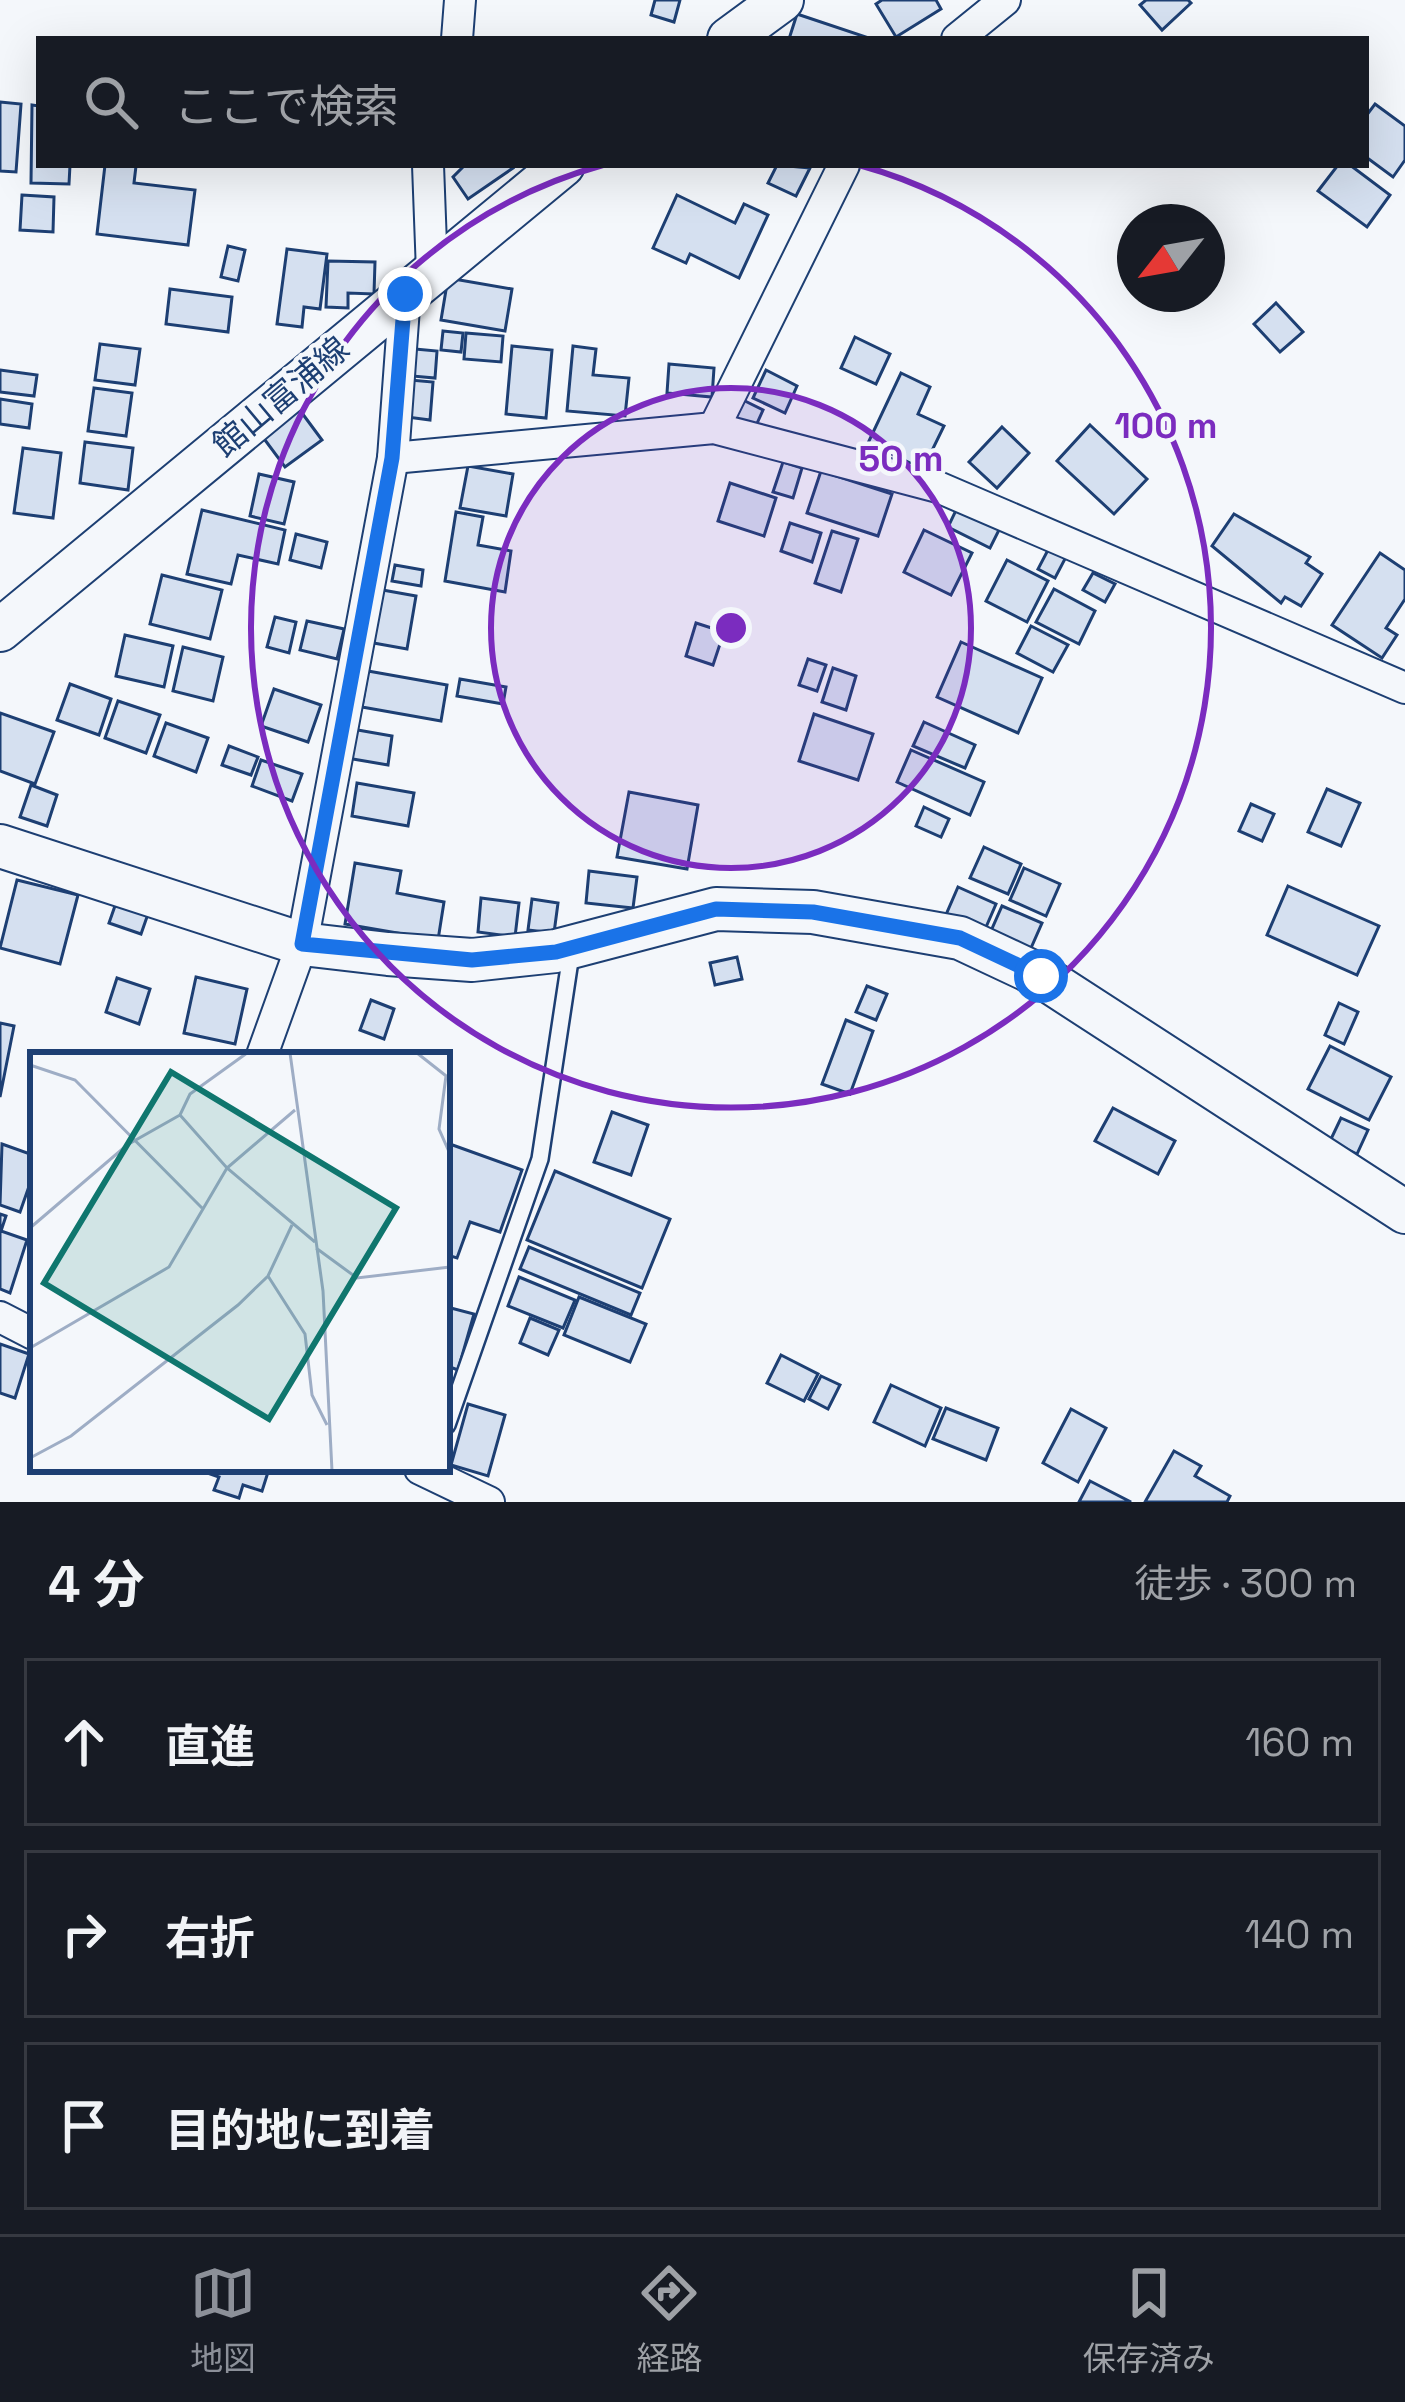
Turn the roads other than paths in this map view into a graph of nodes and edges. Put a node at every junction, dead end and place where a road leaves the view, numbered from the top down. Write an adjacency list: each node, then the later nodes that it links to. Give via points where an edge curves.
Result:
1 (460, 0): 4 (street)
2 (782, 0): 5 (street)
3 (1005, 0): 6 (street)
4 (457, 36)
5 (733, 36)
6 (961, 36)
7 (428, 168): 10 (street)
8 (559, 168): 10 (street, 館山富浦線)
9 (843, 168): 11 (street)
10 (418, 283): 12 (street); 13 (street, 館山富浦線)
11 (714, 428): 12 (street); 14 (street, via 938,488)
12 (392, 458): 16 (street)
13 (0, 630)
14 (1405, 688)
15 (0, 846): 16 (street)
16 (302, 944): 17 (street, via 472,960); 18 (street)
17 (572, 947): 19 (street, via 716,909 813,912 960,938 1041,976); 22 (lane, via 540,1159)
18 (263, 1052)
19 (1405, 1212)
20 (0, 1317): 21 (street)
21 (30, 1332)
22 (450, 1416)
23 (426, 1479): 24 (street)
24 (490, 1502)

